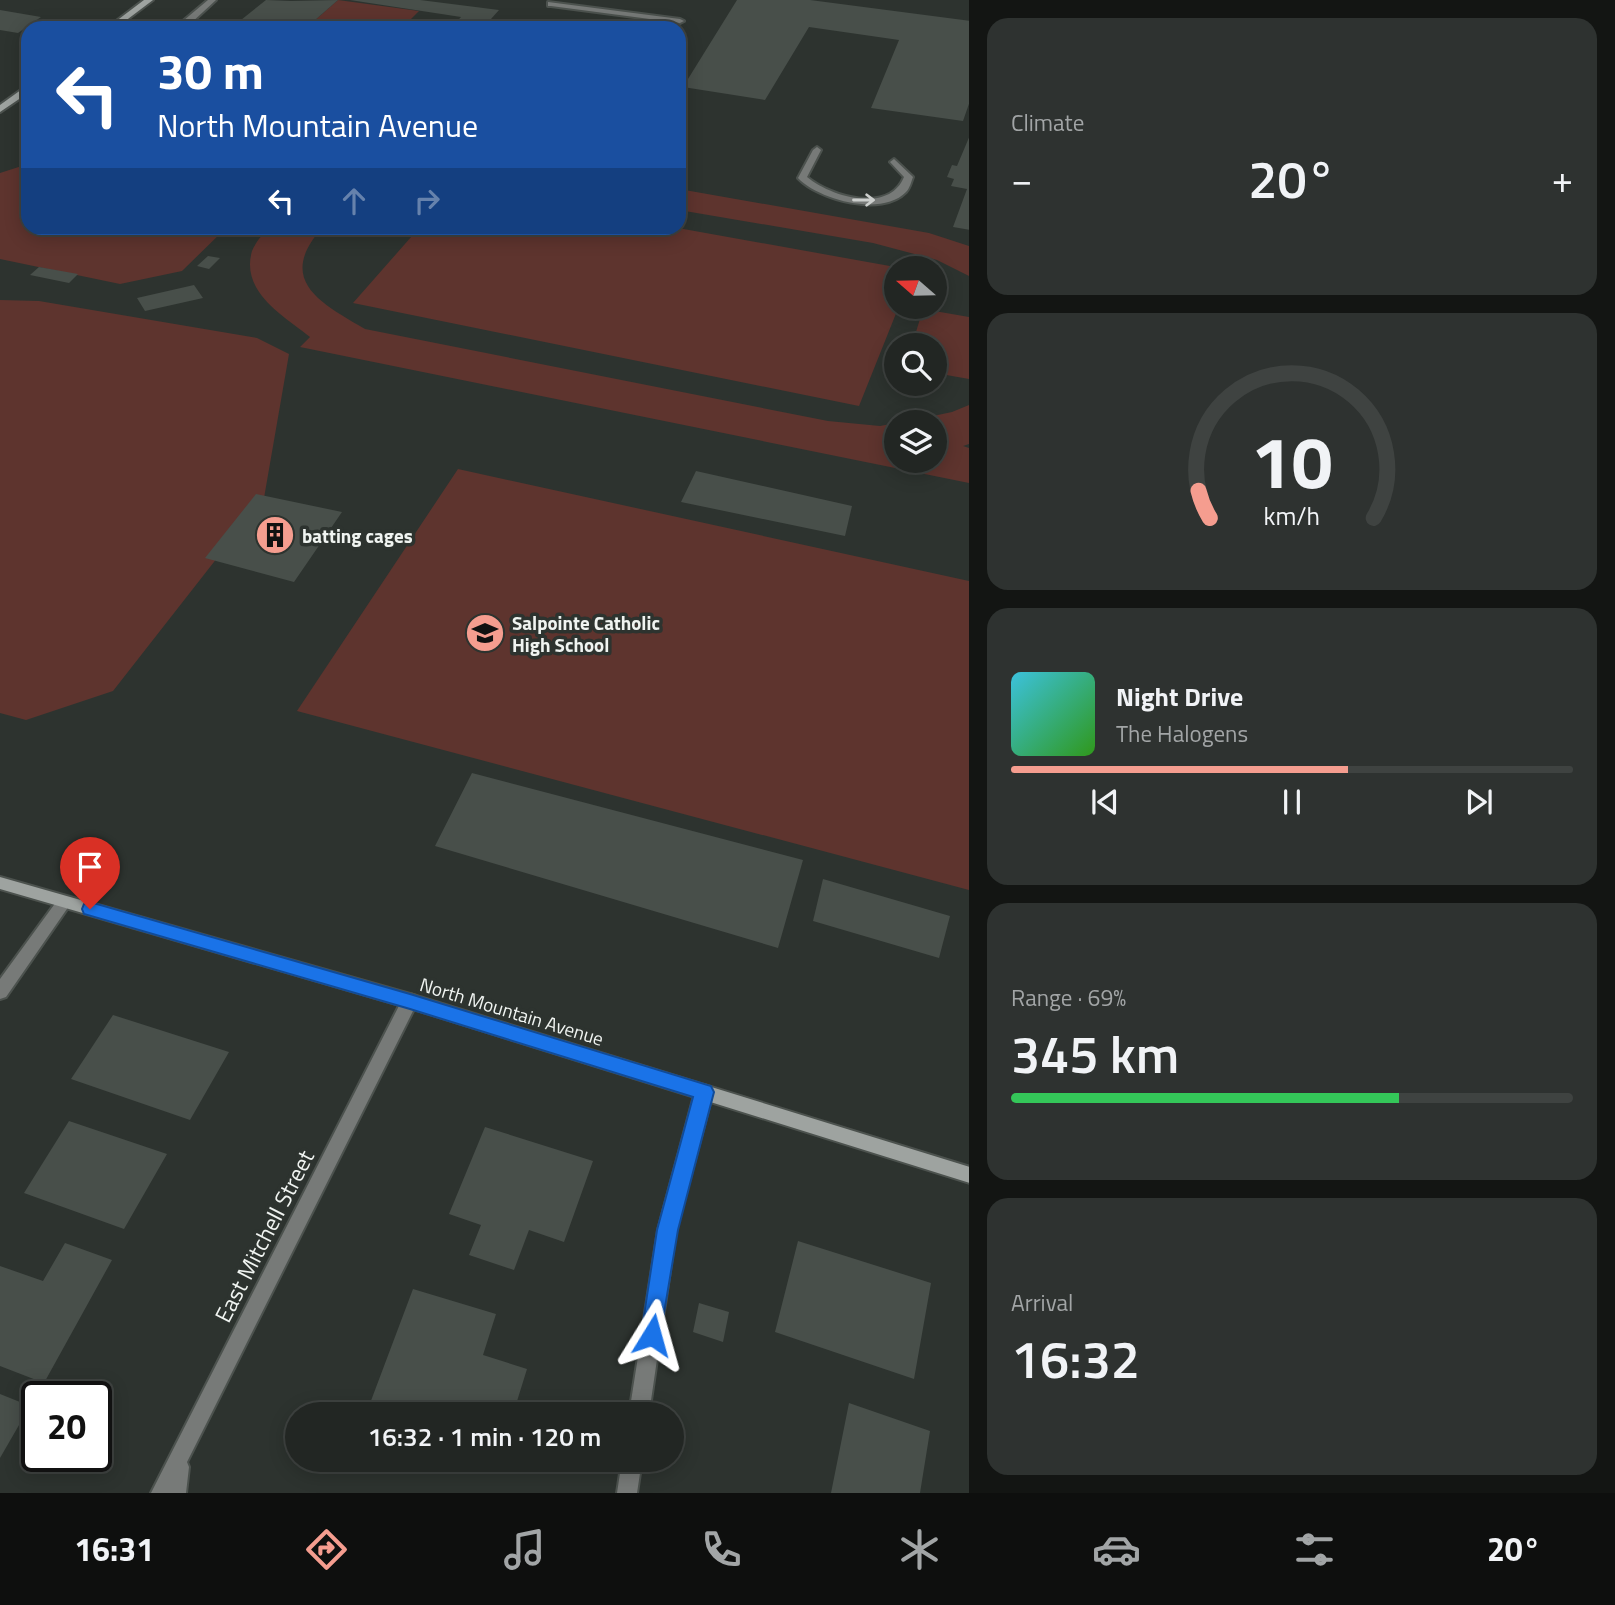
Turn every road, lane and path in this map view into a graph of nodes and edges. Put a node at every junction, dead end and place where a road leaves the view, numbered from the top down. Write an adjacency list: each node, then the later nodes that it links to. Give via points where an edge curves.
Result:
1 (149, 0): 4 (street)
2 (212, 0): 5 (street)
3 (551, 4): 6 (street)
4 (120, 21)
5 (188, 21)
6 (680, 21)
7 (21, 94): 8 (street)
8 (0, 109)
9 (817, 150): 10 (street, one-way to 10, via 802,178 829,195 856,201 901,192 908,185 909,177)
10 (894, 162)
11 (0, 883): 12 (street, North Mountain Avenue)
12 (64, 902): 13 (street); 14 (street, North Mountain Avenue)
13 (0, 992)
14 (410, 1001): 15 (street, North Mountain Avenue); 18 (street, East Mitchell Street)
15 (704, 1092): 16 (street, North Mountain Avenue); 17 (street, via 667,1230)
16 (969, 1175)
17 (641, 1402)
18 (180, 1454): 20 (street, East Mitchell Street); 21 (street)
19 (630, 1472): 22 (street)
20 (161, 1493)
21 (176, 1493)
22 (627, 1493)

